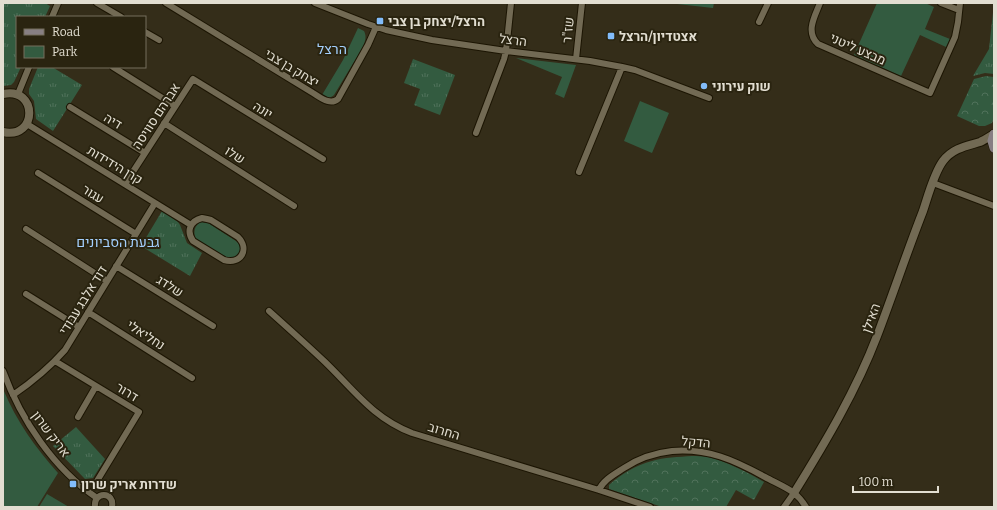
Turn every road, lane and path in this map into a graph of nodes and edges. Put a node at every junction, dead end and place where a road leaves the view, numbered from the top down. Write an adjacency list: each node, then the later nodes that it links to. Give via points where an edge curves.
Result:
1 (58, 3): 11 (street)
2 (98, 3): 12 (street)
3 (166, 3): 14 (street, יצחק בן צבי, via 330,102 338,100)
4 (315, 3): 14 (street, הרצל)
5 (511, 3): 17 (street)
6 (582, 3): 18 (street, שז"ר)
7 (768, 3): 13 (street)
8 (820, 3): 10 (street, מבצע ליטני, via 812,21 811,32 818,44 930,93 955,37)
9 (941, 3): 10 (street)
10 (960, 6)
11 (52, 16)
12 (119, 16)
13 (759, 22)
14 (376, 27): 17 (street, הרצל, via 417,37)
15 (146, 33): 16 (street)
16 (159, 40)
17 (506, 51): 18 (street, הרצל); 31 (street)
18 (576, 59): 19 (street, הרצל)
19 (622, 67): 25 (street, הרצל); 37 (street)
20 (29, 68): 24 (street)
21 (115, 68): 26 (street)
22 (192, 79): 26 (street, אברהם סוויסה); 36 (street, יונה)
23 (3, 94): 24 (street)
24 (18, 94): 29 (street, via 28,104 30,118)
25 (709, 98)
26 (175, 106): 28 (street, אברהם סוויסה)
27 (70, 107): 35 (street, דיה)
28 (164, 123): 35 (street, אברהם סוויסה); 42 (street, שלו)
29 (27, 124): 30 (street, via 13,133); 40 (street, קרן הידידות)
30 (3, 132)
31 (476, 133)
32 (994, 134): 33 (street, האילן); 34 (main road)
33 (974, 144): 34 (street, האילן); 39 (street, האילן, via 960,147 947,156)
34 (994, 148)
35 (145, 153): 40 (street, אברהם סוויסה)
36 (323, 159)
37 (579, 172)
38 (38, 173): 46 (street, עגור)
39 (933, 183): 43 (street); 62 (street, האילן, via 865,365 839,416)
40 (125, 184): 41 (street, קרן הידידות)
41 (155, 203): 44 (street, קרן הידידות); 46 (street, דוד אלבג עבודי)
42 (294, 206)
43 (994, 206)
44 (191, 225): 44 (street, via 193,241 224,260 233,261 241,257 244,249 238,237 211,220 198,219)
45 (26, 229): 48 (street)
46 (136, 234): 47 (street, דוד אלבג עבודי)
47 (116, 266): 48 (street, דוד אלבג עבודי); 52 (street, שלדג)
48 (107, 281): 51 (street, דוד אלבג עבודי)
49 (26, 294): 53 (street)
50 (269, 311): 61 (street, החרוב, via 324,361 369,407 395,426)
51 (88, 312): 53 (street, דוד אלבג עבודי); 56 (street, נחליאלי)
52 (213, 326)
53 (79, 327): 54 (street, דוד אלבג עבודי)
54 (55, 361): 57 (street, דרור); 58 (street, דוד אלבג עבודי)
55 (3, 371): 58 (street, אריק שרון)
56 (192, 378)
57 (96, 386): 59 (street); 60 (street, דרור, via 139,412)
58 (13, 395): 63 (street, אריק שרון, via 22,413 53,458)
59 (78, 417)
60 (97, 482)
61 (599, 490): 62 (street, הדקל, via 607,479 645,457 661,452 689,450 736,462); 66 (street, החרוב)
62 (794, 493): 67 (street, האילן); 68 (street)
63 (97, 498): 64 (street); 65 (street, via 103,495 109,497 113,501)
64 (96, 507)
65 (112, 507)
66 (650, 507)
67 (784, 507)
68 (806, 507)

